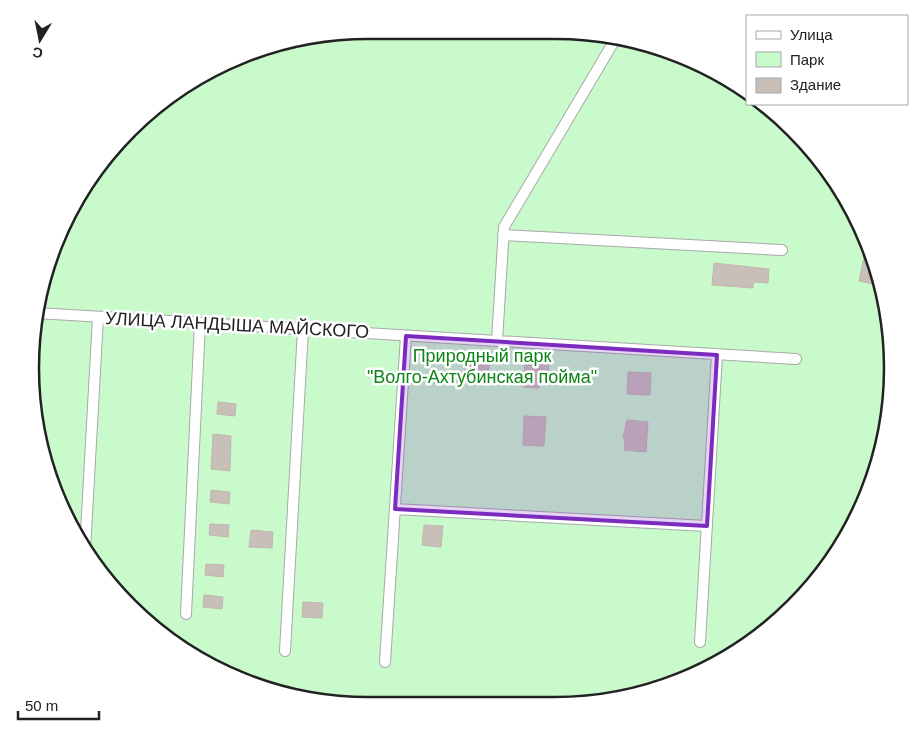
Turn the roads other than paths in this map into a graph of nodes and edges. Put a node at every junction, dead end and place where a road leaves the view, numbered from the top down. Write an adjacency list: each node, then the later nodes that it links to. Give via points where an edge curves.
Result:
1 (612, 44): 2 (street, via 504,227)
2 (503, 235): 3 (street); 9 (street)
3 (782, 250)
4 (44, 313): 5 (street, УЛИЦА ЛАНДЫША МАЙСКОГО)
5 (98, 317): 6 (street, УЛИЦА ЛАНДЫША МАЙСКОГО); 14 (street)
6 (200, 323): 7 (street, УЛИЦА ЛАНДЫША МАЙСКОГО); 15 (street)
7 (303, 330): 8 (street, УЛИЦА ЛАНДЫША МАЙСКОГО); 17 (street)
8 (406, 336): 9 (street, УЛИЦА ЛАНДЫША МАЙСКОГО); 12 (street)
9 (497, 341): 10 (street, УЛИЦА ЛАНДЫША МАЙСКОГО)
10 (717, 354): 11 (street, УЛИЦА ЛАНДЫША МАЙСКОГО); 13 (street)
11 (796, 360)
12 (395, 509): 13 (street); 18 (street)
13 (706, 526): 16 (street)
14 (86, 537)
15 (186, 614)
16 (700, 642)
17 (285, 650)
18 (386, 662)

